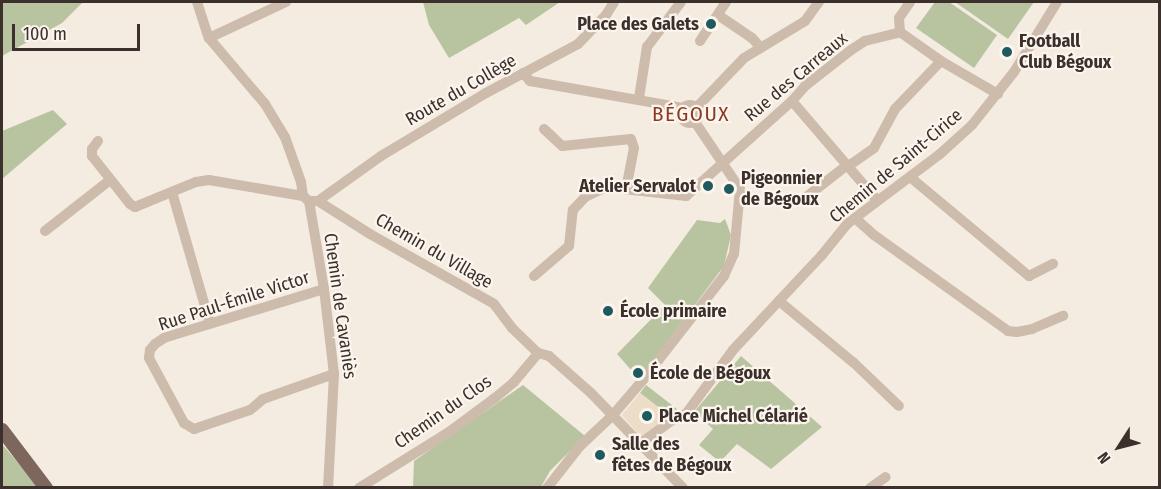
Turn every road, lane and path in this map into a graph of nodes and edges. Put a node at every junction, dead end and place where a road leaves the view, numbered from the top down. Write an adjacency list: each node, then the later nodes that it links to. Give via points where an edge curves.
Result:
1 (197, 2): 11 (street, Chemin de Cavaniès)
2 (286, 2): 11 (street)
3 (614, 2): 15 (street, Route du Collège, via 578,44)
4 (681, 2): 17 (street, via 647,47)
5 (726, 2): 9 (street)
6 (819, 2): 13 (street, via 805,21)
7 (910, 2): 10 (street, via 899,18)
8 (1057, 2): 16 (street, Chemin de Saint-Cirice)
9 (718, 15): 12 (street); 13 (street)
10 (900, 32): 14 (street); 18 (street, Rue des Carreaux, via 865,41 805,86)
11 (209, 38): 31 (street, Chemin de Cavaniès, via 265,104 285,137)
12 (700, 41)
13 (761, 48): 20 (street, via 744,58)
14 (941, 61): 16 (street); 25 (street, via 895,109 874,148)
15 (523, 73): 17 (street, via 530,81); 31 (street, Route du Collège)
16 (998, 94): 26 (street, Chemin de Saint-Cirice, via 954,142)
17 (639, 98): 19 (street)
18 (792, 101): 24 (street, Rue des Carreaux); 25 (street)
19 (683, 108): 20 (street); 21 (street, via 683,120)
20 (696, 108): 21 (street, via 699,115)
21 (695, 122): 24 (street)
22 (544, 129): 28 (street, via 562,146 631,139 634,148)
23 (98, 141): 27 (street, via 92,156)
24 (724, 162): 28 (street, Rue des Carreaux, via 686,196); 44 (street, via 740,189 734,254 724,276)
25 (847, 166): 30 (street); 32 (street)
26 (910, 177): 32 (street, Chemin de Saint-Cirice); 35 (street, via 1029,276)
27 (110, 180): 29 (street, via 135,207); 34 (street)
28 (626, 189): 36 (street, Rue des Carreaux, via 606,187 579,202 573,210 570,246)
29 (172, 192): 31 (street, via 209,180); 40 (street)
30 (805, 198)
31 (310, 199): 37 (street, Chemin de Cavaniès); 41 (street, Chemin du Village, via 494,304)
32 (877, 200): 33 (street, Chemin de Saint-Cirice)
33 (855, 218): 38 (street, Chemin de Saint-Cirice); 39 (street, via 1008,331 1032,329)
34 (45, 231)
35 (1053, 264)
36 (534, 276)
37 (324, 289): 40 (street, Rue Paul-Émile Victor); 42 (street, Chemin de Cavaniès)
38 (779, 301): 43 (street); 46 (street, Chemin de Saint-Cirice, via 734,350 686,414)
39 (1063, 316)
40 (210, 324): 42 (street, Rue Paul-Émile Victor, via 164,338 150,350 149,358 188,427 194,429 250,410 263,399)
41 (538, 353): 44 (street, Chemin du Village, via 549,356); 50 (street, Chemin du Clos, via 495,398)
42 (334, 374): 49 (street, Chemin de Cavaniès)
43 (899, 406)
44 (612, 416): 46 (street, Chemin du Village); 51 (street, via 580,446)
45 (2, 430): 48 (main road)
46 (641, 443): 52 (street, Chemin du Village)
47 (886, 477): 53 (street)
48 (46, 488)
49 (328, 488)
50 (359, 488)
51 (547, 488)
52 (683, 488)
53 (870, 488)

